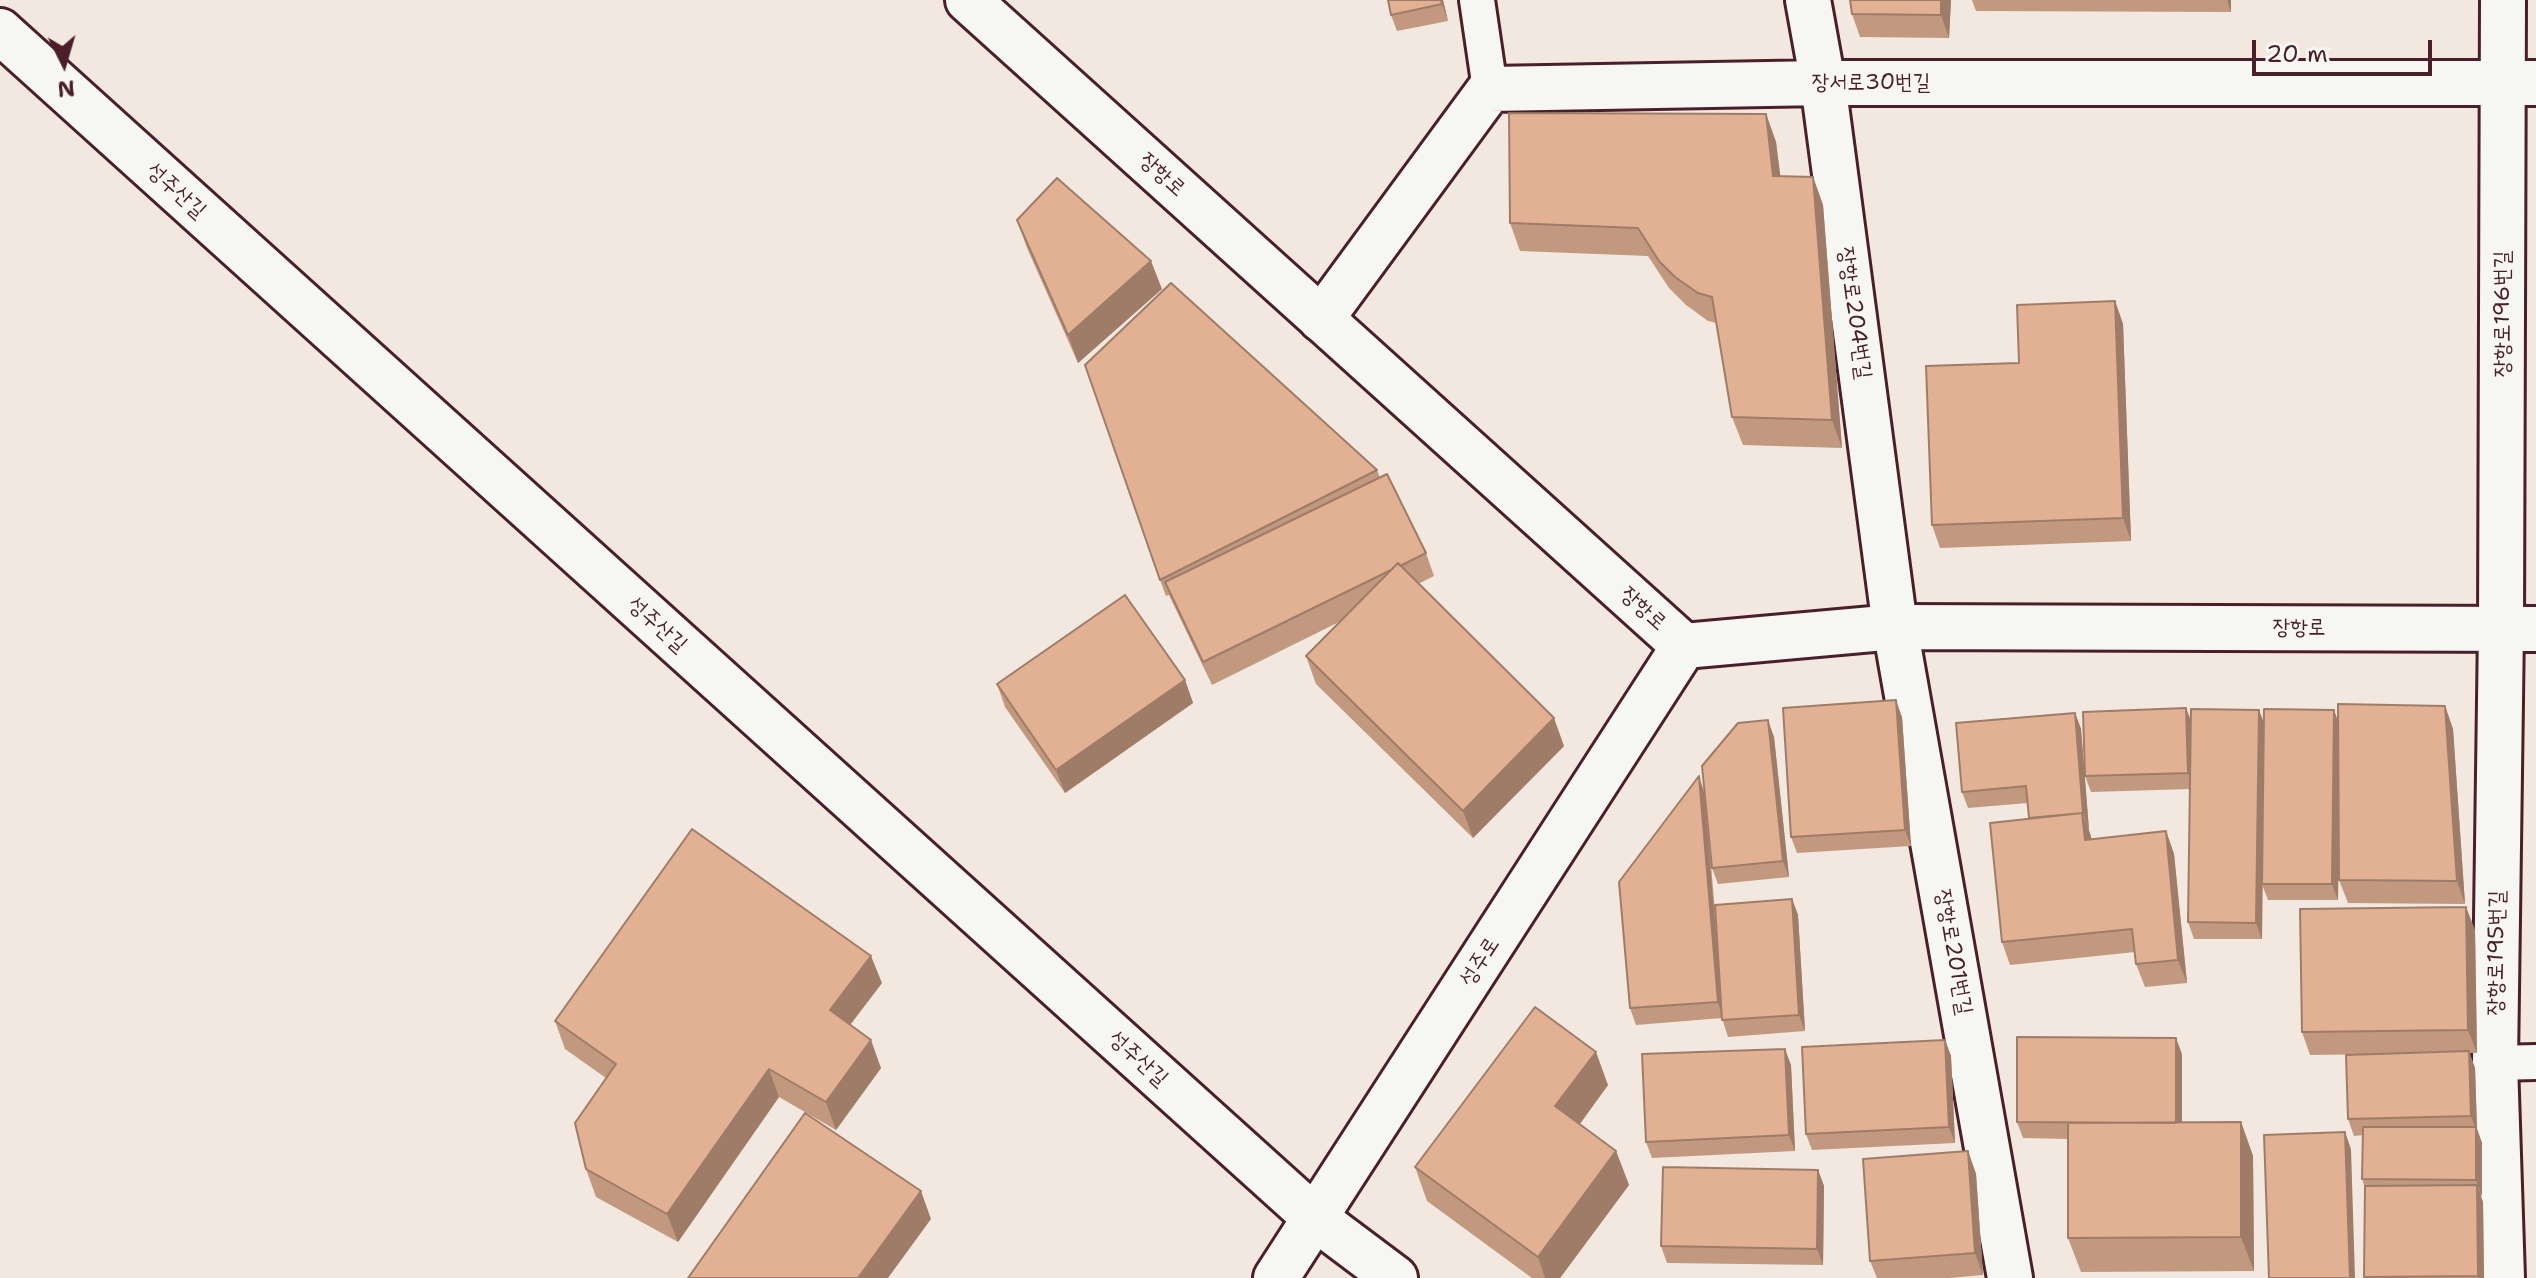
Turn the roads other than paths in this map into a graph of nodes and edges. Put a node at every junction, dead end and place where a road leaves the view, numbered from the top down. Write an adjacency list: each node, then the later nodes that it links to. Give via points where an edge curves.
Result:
1 (968, 0): 9 (street, 장항로)
2 (1477, 0): 8 (lane)
3 (1808, 0): 6 (street, 장항로204번길)
4 (2503, 0): 7 (street, 장항로196번길)
5 (0, 31): 14 (street, 성주산길)
6 (1823, 83): 7 (street, 장서로30번길); 8 (street, 장서로30번길); 10 (street, 장항로204번길)
7 (2520, 83): 11 (street, 장항로196번길)
8 (1490, 89): 9 (street)
9 (1321, 319): 12 (street, 장항로)
10 (1895, 627): 11 (street, 장항로); 12 (street, 장항로); 17 (street, 장항로201번길)
11 (2519, 628): 13 (street, 장항로195번길)
12 (1684, 646): 14 (street, 성주로)
13 (2516, 1063): 18 (street, 장항로195번길)
14 (1315, 1218): 15 (street, 성주로); 16 (street, 성주산길)
15 (1276, 1278)
16 (1395, 1278)
17 (2010, 1278)
18 (2502, 1278)

